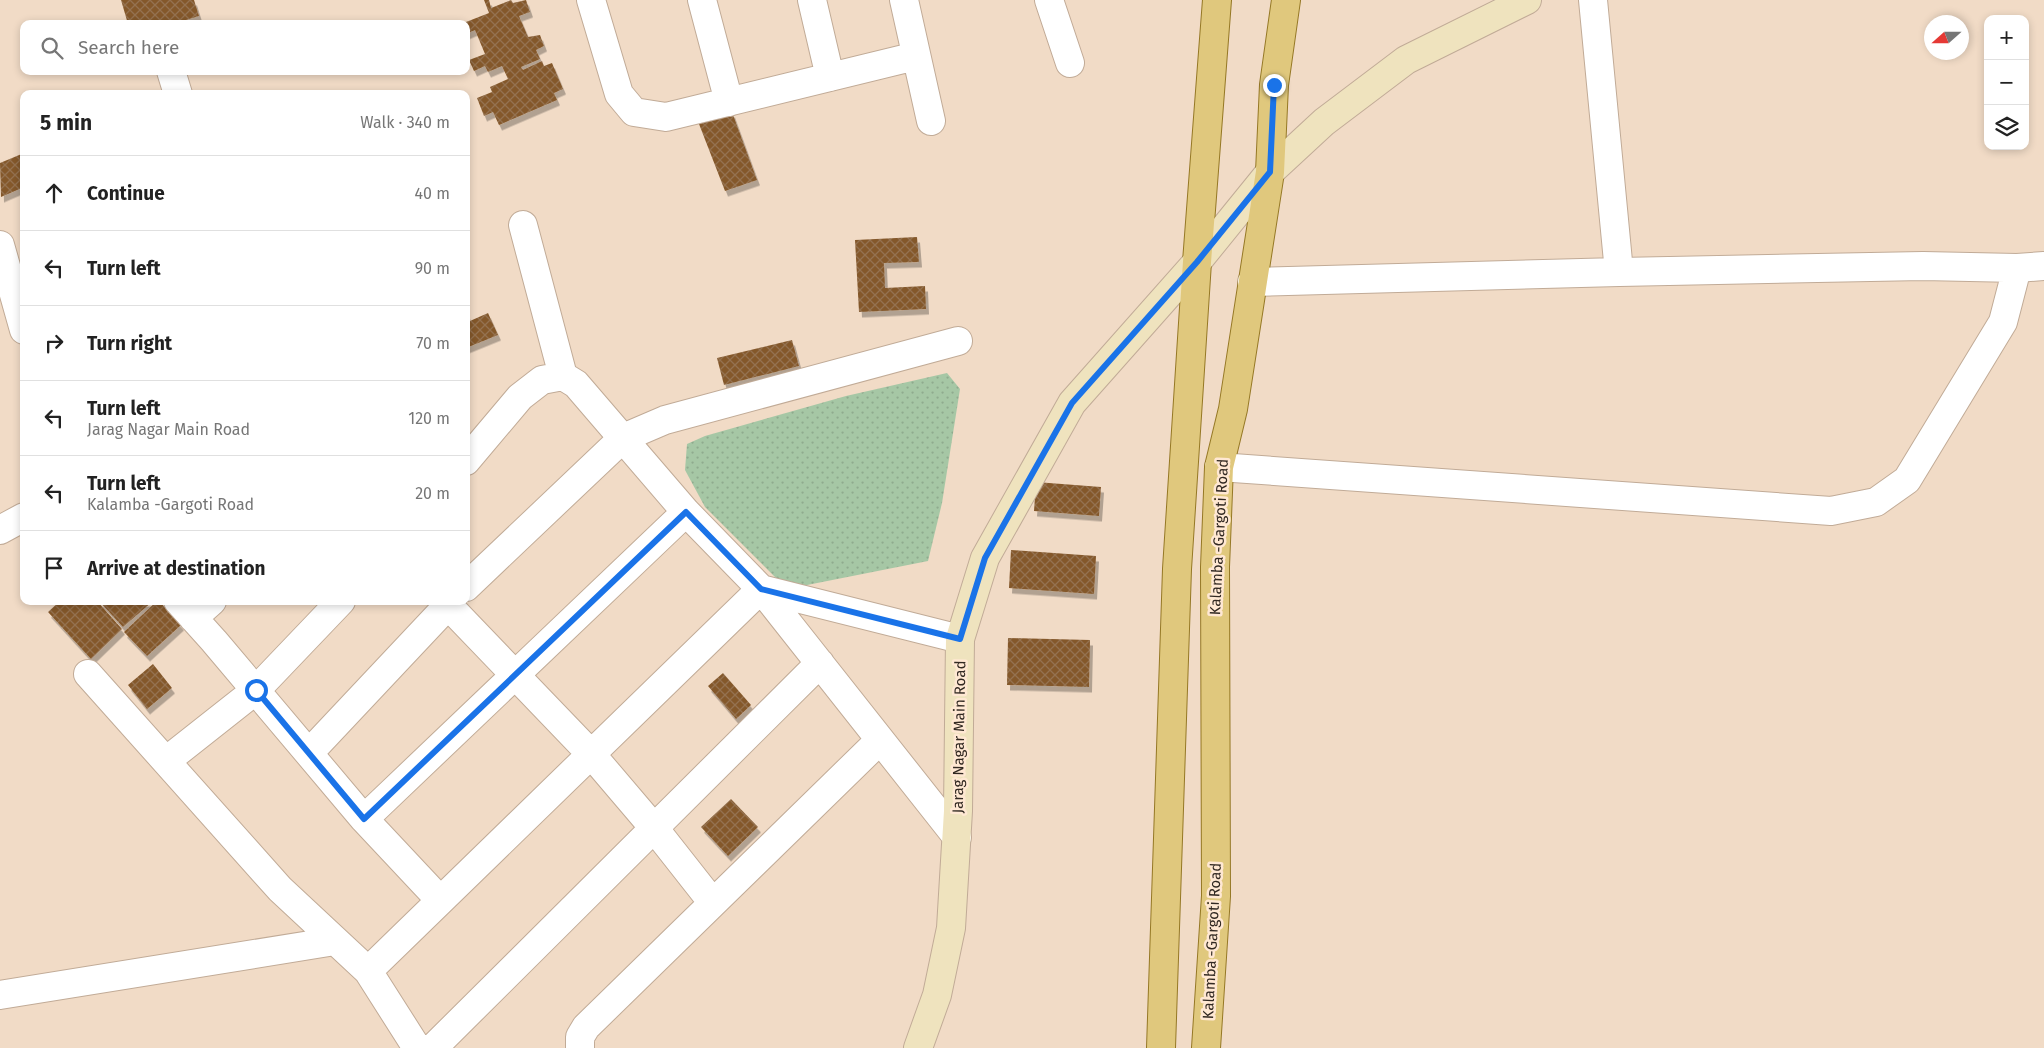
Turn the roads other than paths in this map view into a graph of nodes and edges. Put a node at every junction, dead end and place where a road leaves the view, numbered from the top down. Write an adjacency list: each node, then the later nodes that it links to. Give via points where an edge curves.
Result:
1 (591, 0): 15 (street, via 619,94 634,112 666,117)
2 (702, 0): 15 (street)
3 (812, 0): 13 (street)
4 (904, 0): 10 (street)
5 (1049, 0): 11 (street)
6 (1217, 0): 20 (main road)
7 (1286, 0): 17 (main road, Kalamba -Gargoti Road, via 1274,85)
8 (1527, 0): 17 (street, Jarag Nagar Main Road, via 1406,60 1324,122)
9 (1593, 0): 23 (street)
10 (916, 56): 13 (street); 16 (street)
11 (1070, 63)
12 (172, 75): 14 (street)
13 (830, 77): 15 (street)
14 (177, 90)
15 (729, 102)
16 (930, 121)
17 (1270, 172): 20 (street, Jarag Nagar Main Road); 24 (main road, Kalamba -Gargoti Road)
18 (523, 225): 27 (street)
19 (0, 245): 25 (street)
20 (1197, 262): 40 (street, Jarag Nagar Main Road, via 1072,403 985,558); 61 (main road, via 1177,569)
21 (2044, 266): 22 (street)
22 (2017, 268): 23 (street, via 1923,266); 30 (street, via 2003,322 1907,480 1876,502 1832,511)
23 (1619, 272): 24 (street)
24 (1252, 282): 30 (main road, Kalamba -Gargoti Road, via 1233,409)
25 (20, 311)
26 (958, 342): 28 (street, via 665,420)
27 (563, 376): 28 (street, via 576,384); 29 (street, via 542,380 520,397)
28 (623, 438): 31 (street); 34 (street)
29 (470, 456)
30 (1219, 467): 62 (main road, Kalamba -Gargoti Road, via 1215,567 1216,896)
31 (686, 512): 35 (street); 43 (street)
32 (20, 519): 33 (street)
33 (0, 530)
34 (470, 582)
35 (761, 589): 40 (street); 41 (street); 47 (street)
36 (337, 605): 44 (street)
37 (446, 605): 46 (street)
38 (457, 605): 43 (street)
39 (194, 607): 44 (street)
40 (960, 639): 51 (street, Jarag Nagar Main Road)
41 (820, 662): 45 (street); 50 (street)
42 (88, 674): 48 (street)
43 (514, 676): 47 (street); 49 (street)
44 (256, 690): 46 (street); 48 (street)
45 (880, 740): 51 (street); 53 (street)
46 (309, 753): 49 (street)
47 (591, 754): 50 (street); 52 (street)
48 (166, 761): 54 (street, via 280,889)
49 (364, 819): 52 (street)
50 (654, 828): 53 (street); 58 (street)
51 (957, 837): 60 (street, Jarag Nagar Main Road, via 951,928 937,995)
52 (440, 900): 55 (street)
53 (713, 903): 59 (street, via 586,1027 580,1037)
54 (335, 941): 55 (street); 56 (street)
55 (368, 971): 57 (street)
56 (0, 995)
57 (417, 1048)
58 (433, 1048)
59 (580, 1048)
60 (918, 1048)
61 (1161, 1048)
62 (1206, 1048)

